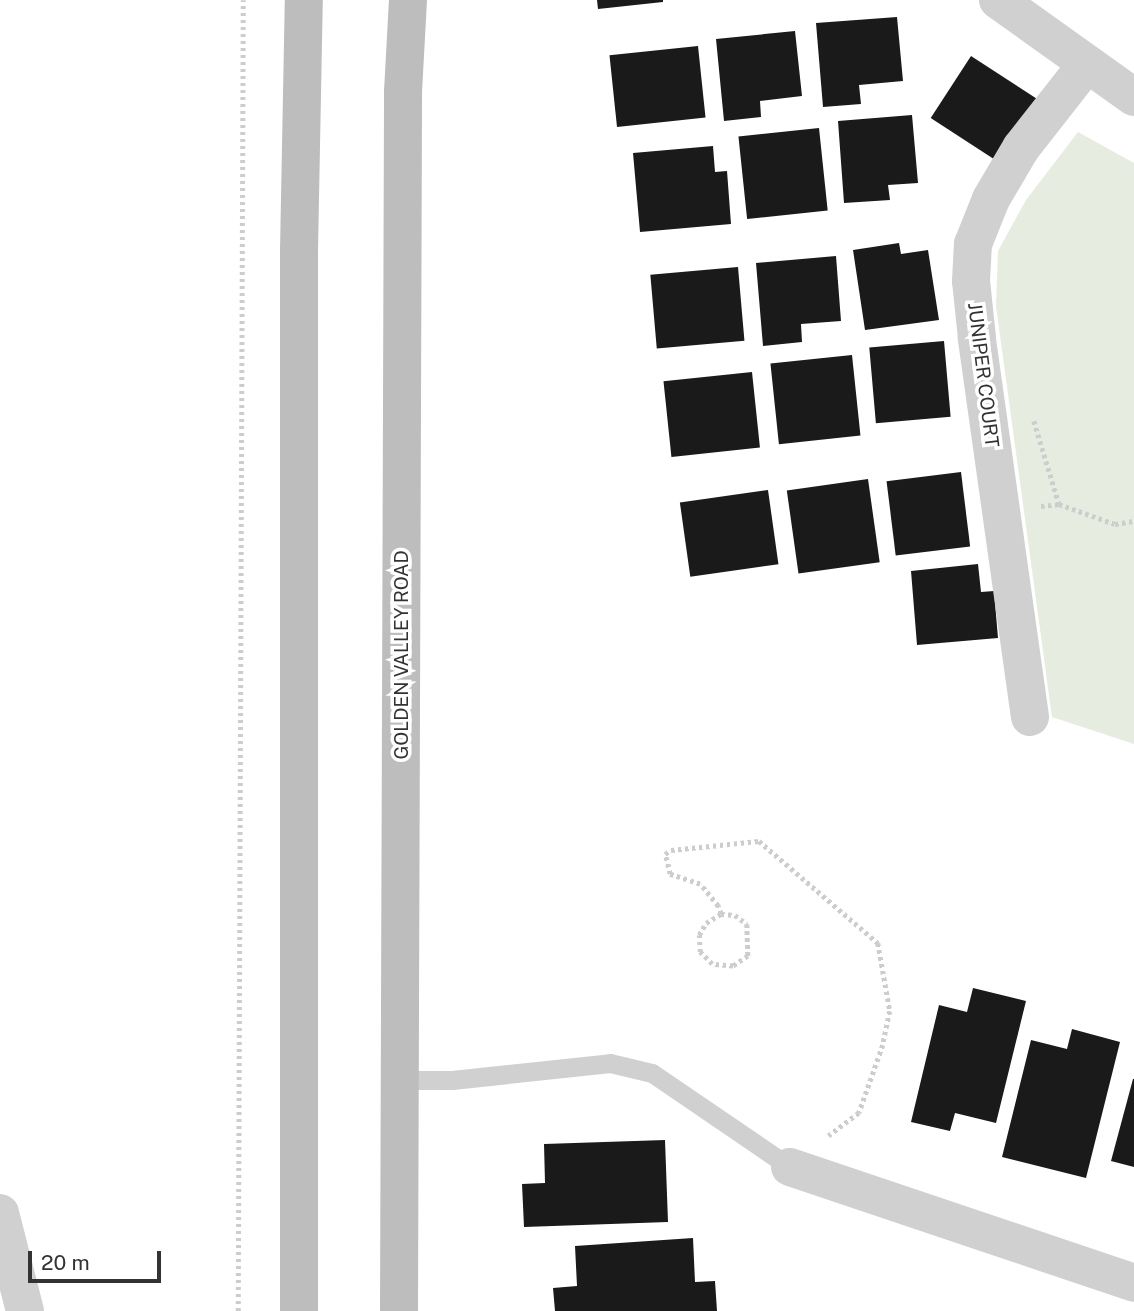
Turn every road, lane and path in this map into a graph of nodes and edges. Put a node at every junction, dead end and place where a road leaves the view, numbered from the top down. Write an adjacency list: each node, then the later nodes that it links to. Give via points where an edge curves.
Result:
1 (243, 0): 16 (path)
2 (304, 0): 17 (main road, via 299,250)
3 (408, 0): 11 (main road, GOLDEN VALLEY ROAD, via 403,92)
4 (998, 0): 5 (street)
5 (1086, 65): 6 (street); 7 (street, JUNIPER COURT, via 1021,148 991,200 973,244 971,281)
6 (1134, 97)
7 (1001, 511): 8 (path, via 1059,504 1115,524); 9 (street, JUNIPER COURT)
8 (1134, 520)
9 (1030, 717)
10 (721, 914): 10 (path, via 706,923 699,935 700,952 712,964 733,966 748,956 747,924 735,915); 12 (path, via 700,884 670,874 664,854 759,841 878,943 890,1011 859,1113)
11 (401, 1080): 12 (lane, via 452,1080 610,1063 652,1073); 18 (main road, GOLDEN VALLEY ROAD)
12 (790, 1167): 14 (street)
13 (0, 1213): 15 (street)
14 (1134, 1283)
15 (25, 1311)
16 (238, 1311)
17 (299, 1311)
18 (399, 1311)

